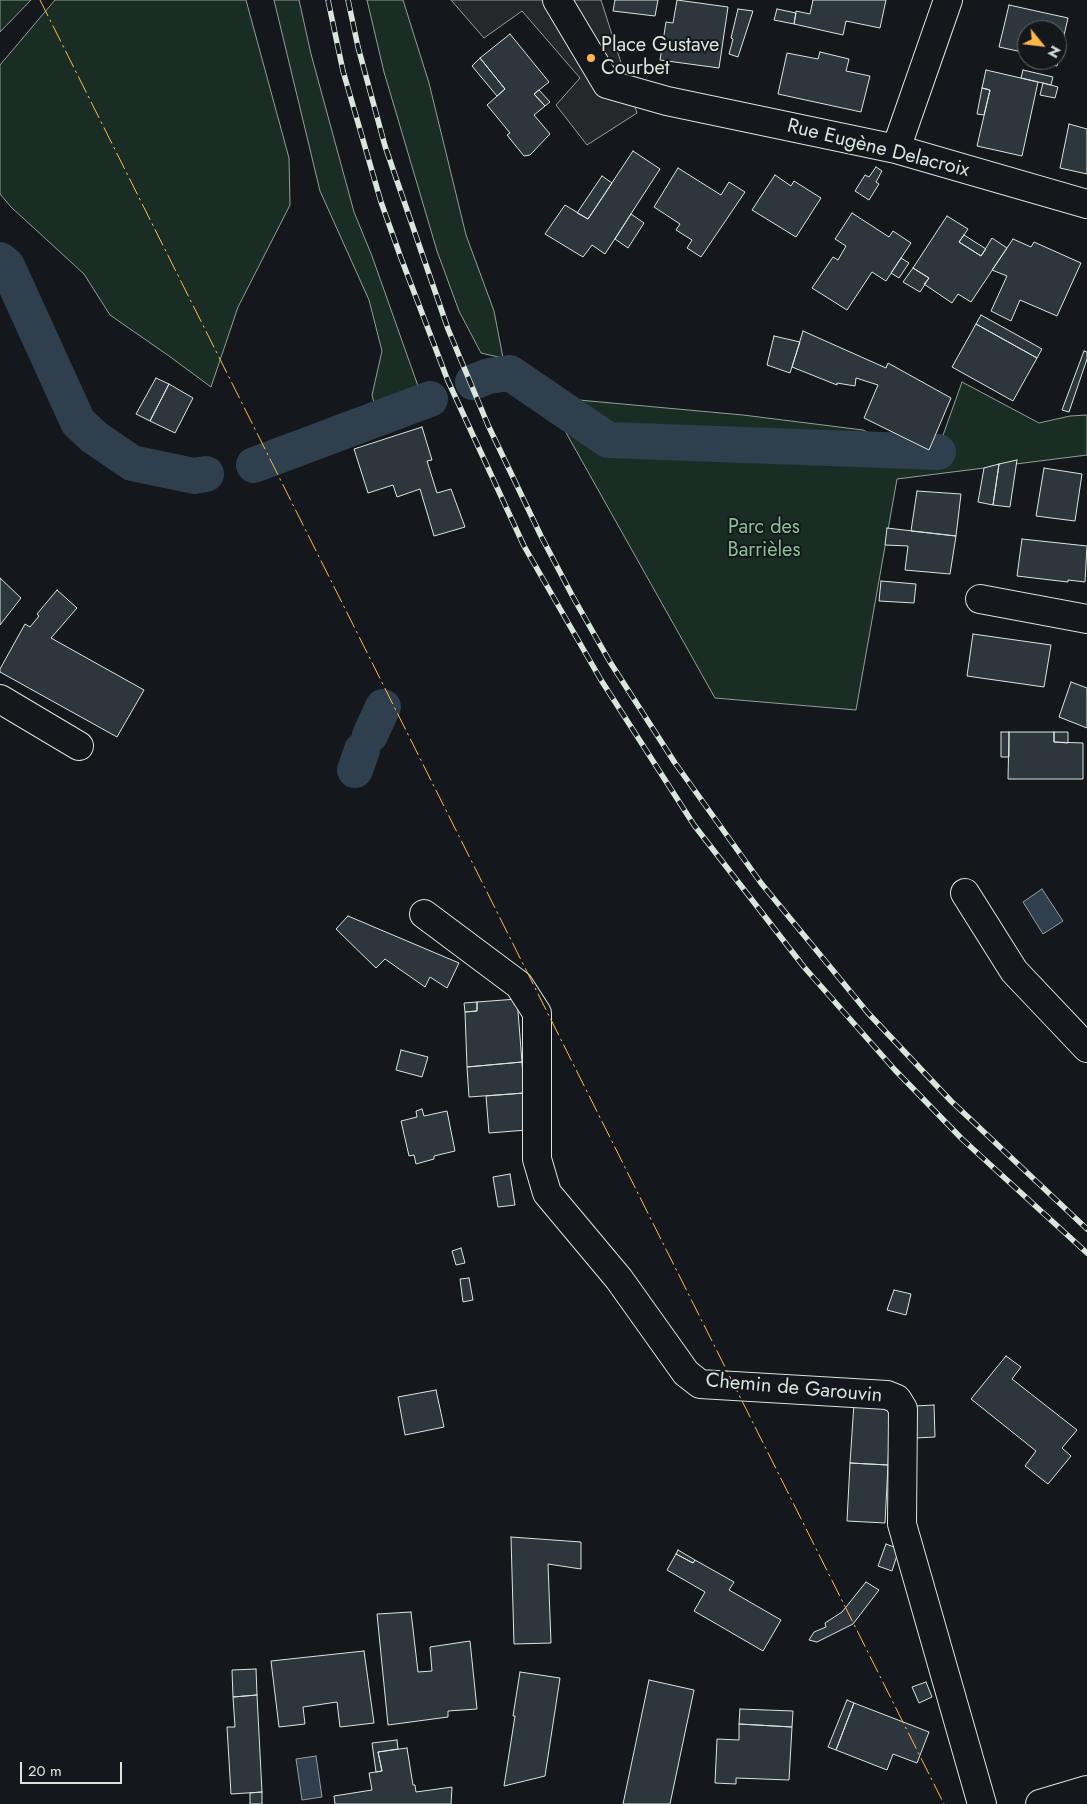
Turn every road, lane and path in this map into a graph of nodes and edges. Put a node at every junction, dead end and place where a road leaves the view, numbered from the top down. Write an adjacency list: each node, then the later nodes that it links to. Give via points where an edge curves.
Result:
1 (557, 0): 3 (street, Rue Eugène Delacroix, via 606,84 667,101)
2 (948, 0): 3 (street)
3 (896, 150): 4 (street, Rue Eugène Delacroix)
4 (1087, 204)
5 (980, 600): 6 (street)
6 (1087, 619)
7 (0, 699): 8 (street)
8 (79, 746)
9 (965, 893): 11 (street, via 1014,971)
10 (424, 914): 13 (street, Chemin de Garouvin, via 519,985 537,1013 537,1159 547,1193 619,1279 686,1373 700,1384 887,1395 898,1399 903,1409 902,1524)
11 (1087, 1048)
12 (1087, 1790): 14 (street)
13 (982, 1804)
14 (1040, 1804)

